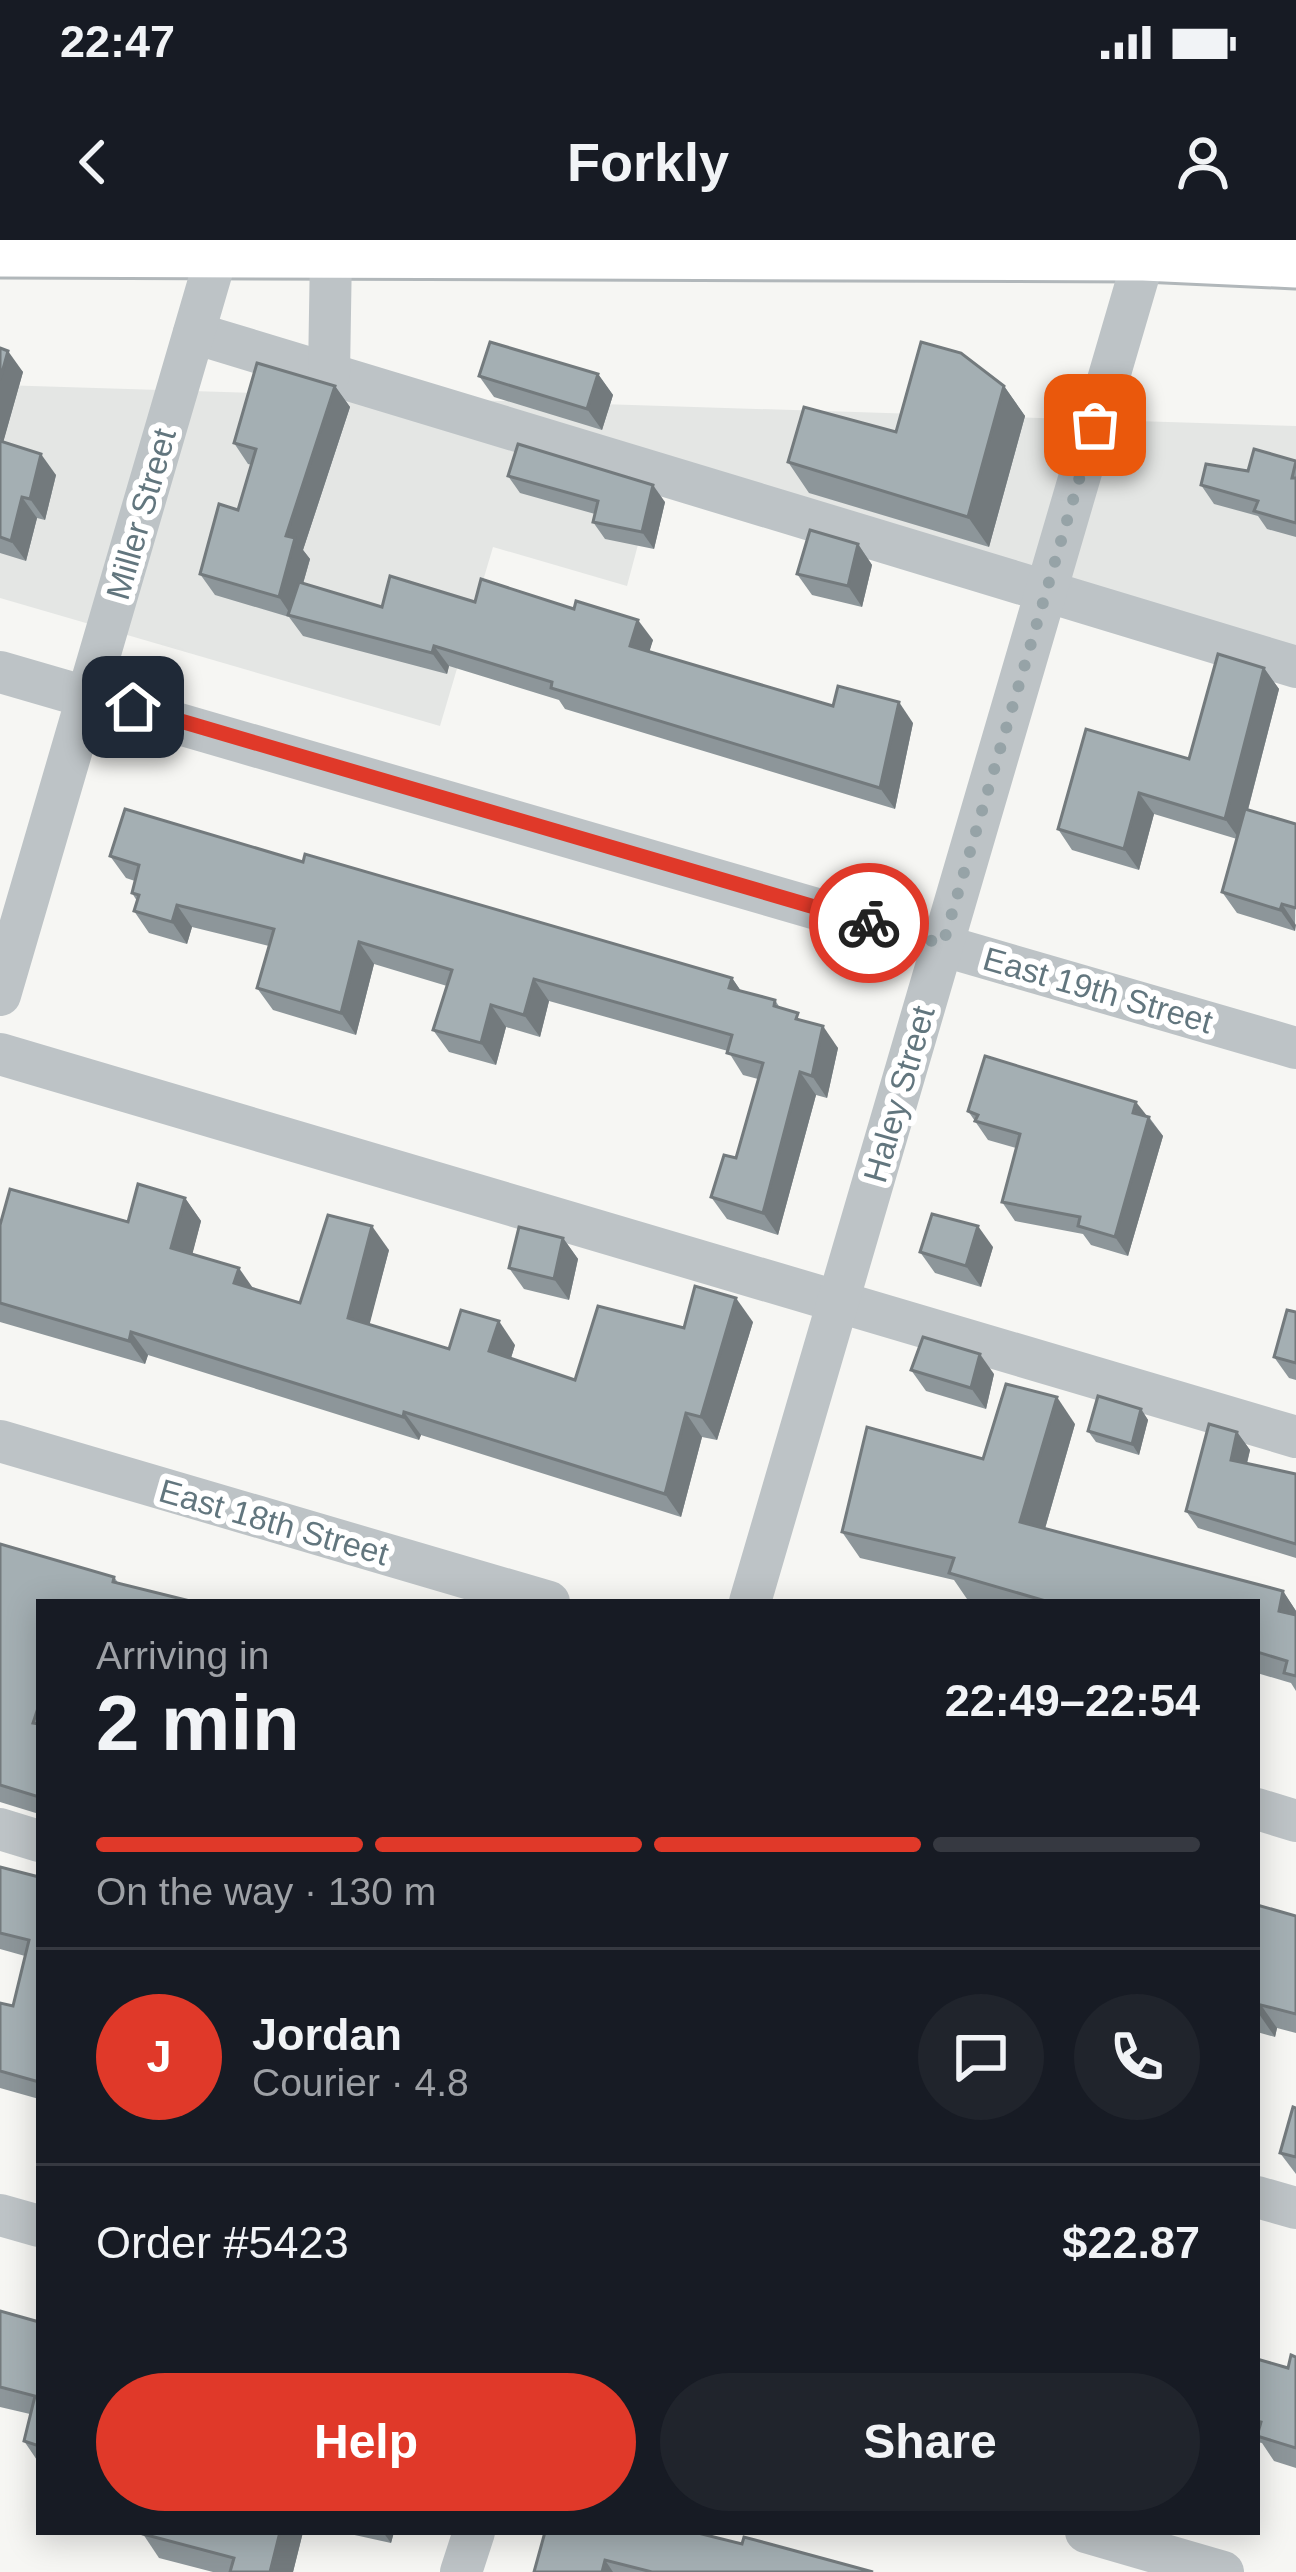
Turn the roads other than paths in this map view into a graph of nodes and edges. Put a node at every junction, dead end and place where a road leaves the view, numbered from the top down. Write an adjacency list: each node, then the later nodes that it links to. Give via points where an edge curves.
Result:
1 (1141, 245): 4 (main road); 5 (main road); 8 (street, Haley Street)
2 (219, 246): 3 (main road); 4 (main road); 6 (street, Miller Street)
3 (0, 251)
4 (331, 252): 7 (street)
5 (1296, 262)
6 (194, 332): 7 (street); 11 (street, Miller Street)
7 (328, 374): 8 (street)
8 (1045, 595): 9 (street); 12 (street, Haley Street)
9 (1296, 668)
10 (0, 672): 11 (street, East 19th Street)
11 (88, 694): 12 (street, East 19th Street); 13 (street, Miller Street)
12 (943, 944): 14 (street, East 19th Street); 16 (street, Haley Street)
13 (0, 995)
14 (1296, 1048)
15 (0, 1054): 16 (street)
16 (838, 1302): 17 (street); 20 (street, Haley Street)
17 (1296, 1437)
18 (0, 1442): 19 (street, East 18th Street)
19 (539, 1599)
20 (751, 1599)
21 (1260, 1811): 22 (street)
22 (1296, 1821)
23 (0, 1829): 24 (street)
24 (36, 1839)
25 (1260, 2198): 26 (street)
26 (1296, 2208)
27 (0, 2215): 28 (street)
28 (36, 2225)
29 (473, 2535): 31 (street)
30 (1096, 2535): 32 (street)
31 (461, 2572)
32 (1223, 2572)

